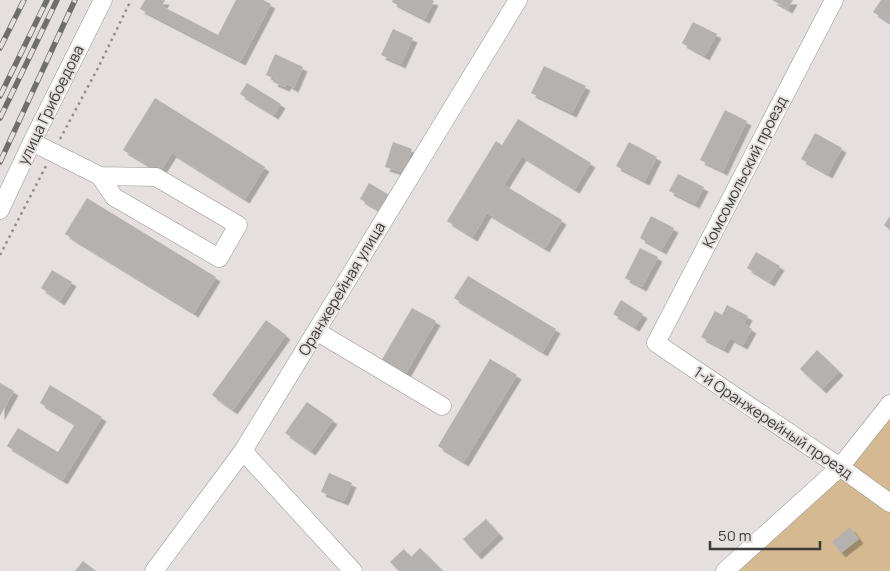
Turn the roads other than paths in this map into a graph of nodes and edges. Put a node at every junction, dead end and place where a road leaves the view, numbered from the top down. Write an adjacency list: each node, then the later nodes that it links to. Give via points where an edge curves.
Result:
1 (102, 0): 4 (street, улица Грибоедова)
2 (518, 0): 7 (street, Оранжерейная улица)
3 (834, 0): 8 (street, Комсомольский проезд)
4 (32, 142): 5 (street); 6 (street, улица Грибоедова)
5 (100, 176): 5 (street, via 156,178 238,225 219,258 114,196)
6 (0, 210)
7 (316, 331): 10 (street); 11 (street, Оранжерейная улица)
8 (656, 343): 12 (street, 1-й Оранжерейный проезд)
9 (890, 404): 12 (street)
10 (442, 406)
11 (243, 451): 14 (street, Оранжерейная улица); 15 (street)
12 (840, 467): 13 (street, 1-й Оранжерейный проезд); 16 (street)
13 (890, 503)
14 (154, 571)
15 (353, 571)
16 (725, 571)

